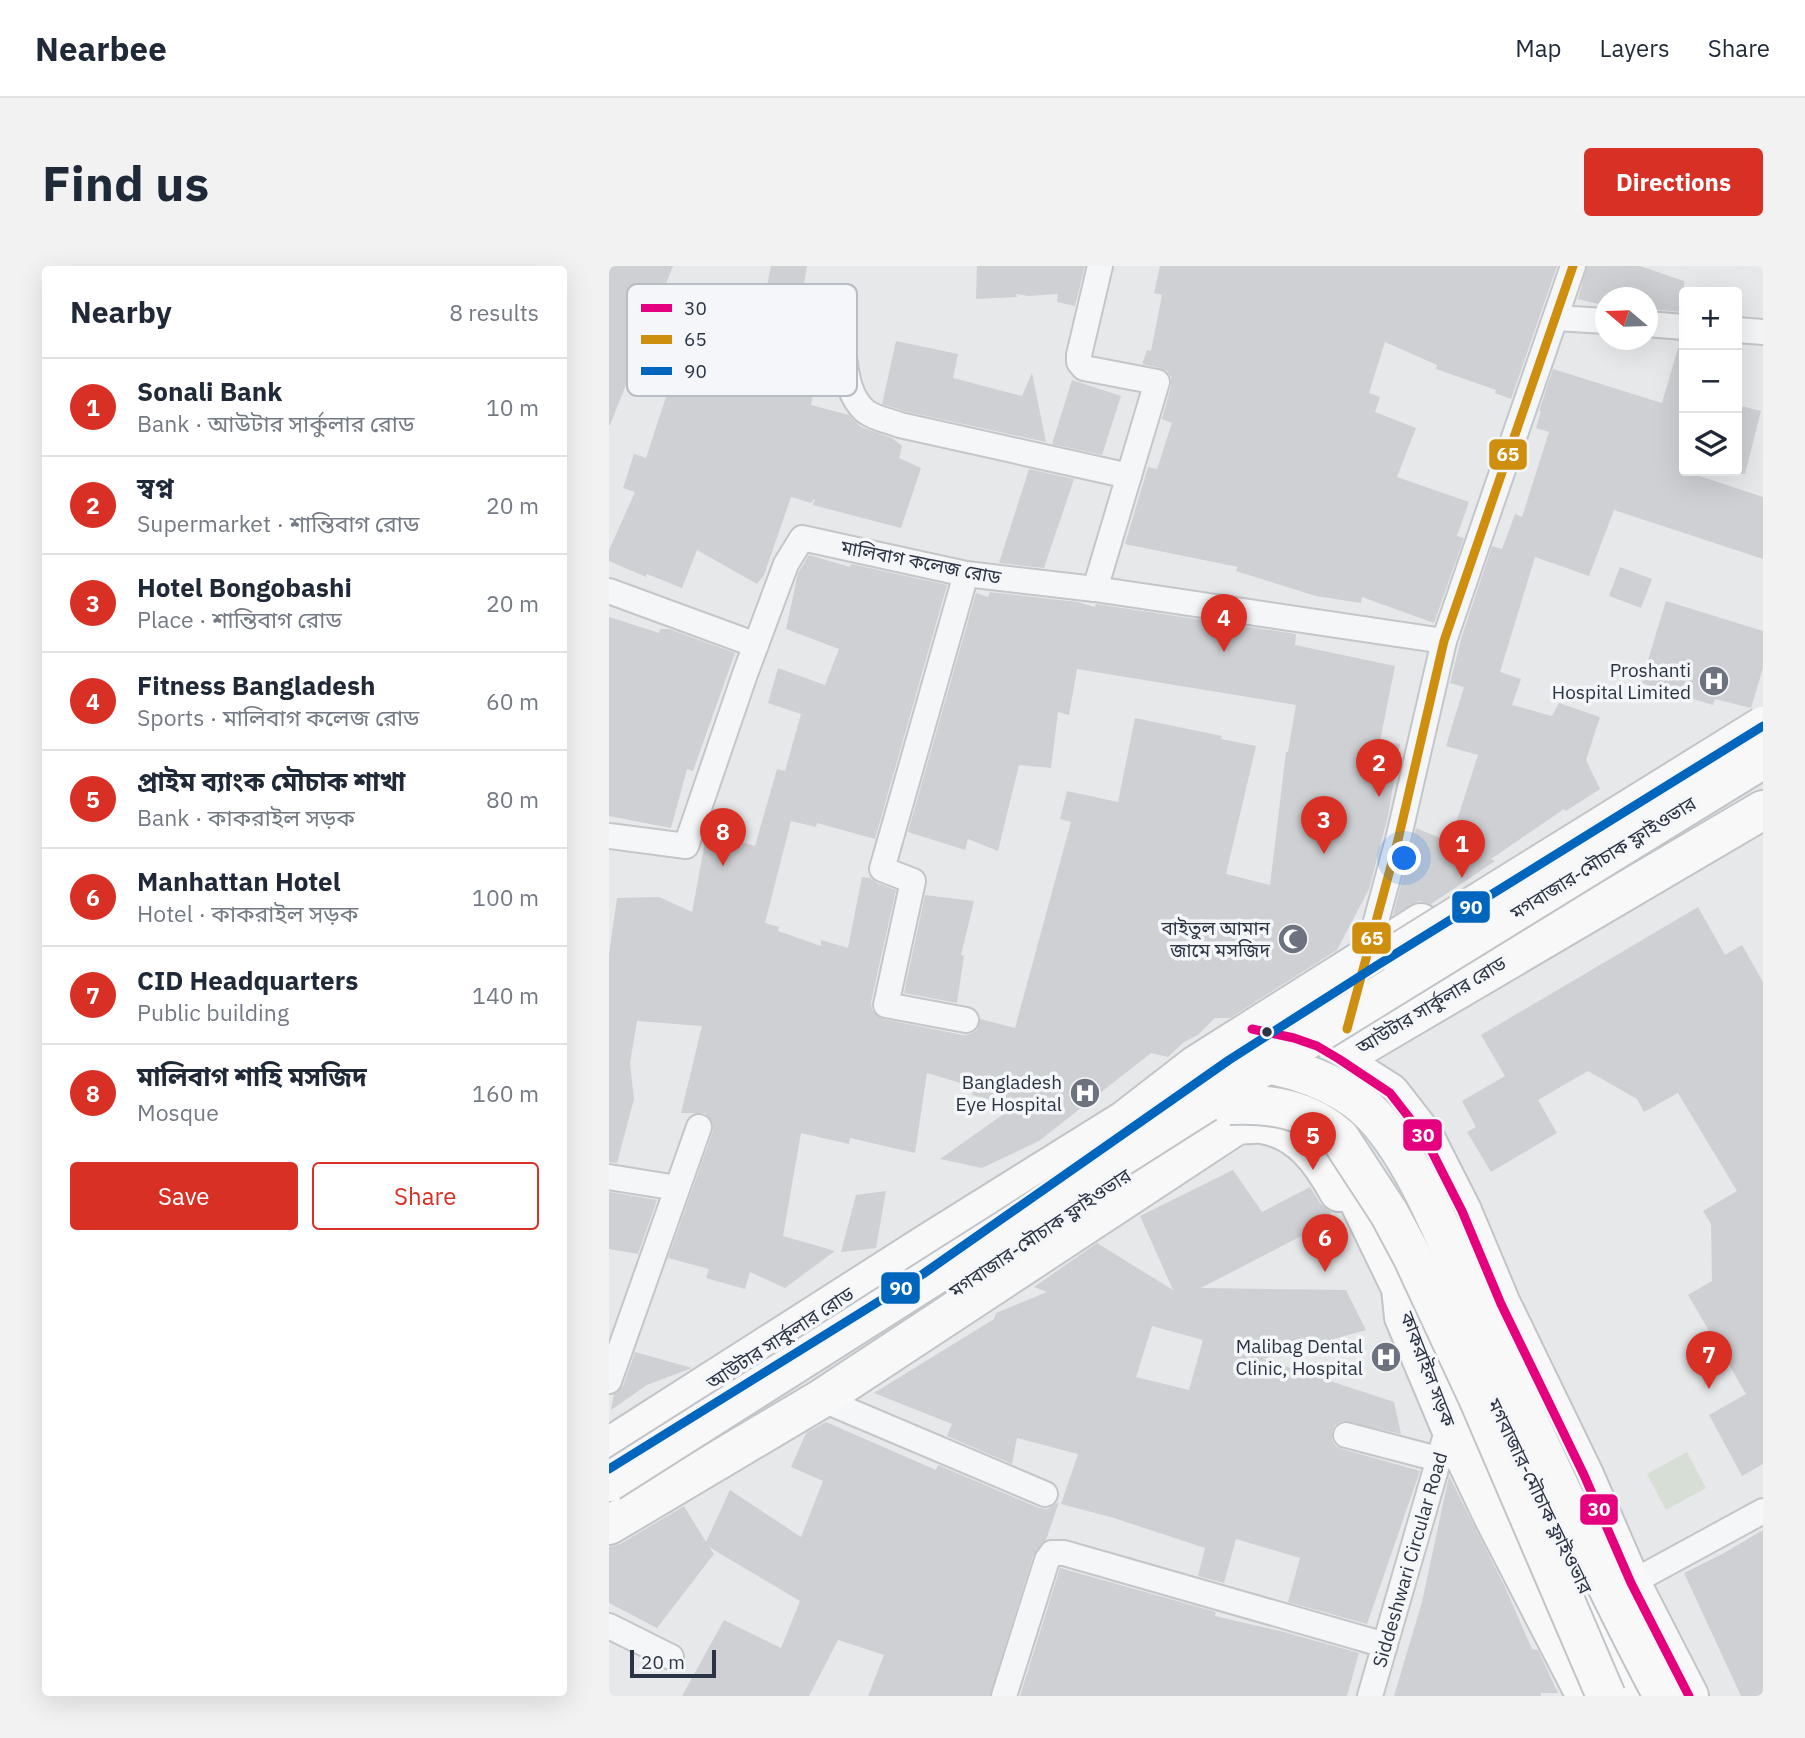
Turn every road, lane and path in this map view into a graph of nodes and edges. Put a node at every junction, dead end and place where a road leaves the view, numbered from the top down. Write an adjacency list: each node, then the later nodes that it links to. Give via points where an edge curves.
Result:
1 (1100, 266): 10 (street, via 1079,362 1084,368 1157,382)
2 (1573, 266): 3 (street)
3 (1556, 318): 4 (street); 14 (street)
4 (1595, 320)
5 (1658, 325): 6 (street)
6 (1679, 327)
7 (1742, 330): 8 (street)
8 (1763, 332)
9 (854, 396): 10 (street, via 866,412 901,425)
10 (1129, 475): 12 (street)
11 (966, 574): 12 (street, মালিবাগ কলেজ রোড); 15 (street, মালিবাগ কলেজ রোড, via 802,538 786,564); 24 (street, via 883,869 913,881 886,1005)
12 (1095, 589): 14 (street, মালিবাগ কলেজ রোড)
13 (609, 591): 15 (street)
14 (1444, 641): 22 (street)
15 (756, 645): 21 (street, মালিবাগ কলেজ রোড, via 686,846)
16 (1763, 706): 22 (main road, আউটার সার্কুলার রোড)
17 (1763, 726): 27 (main road, আউটার সার্কুলার রোড, bridge, via 1376,966)
18 (1763, 759): 27 (main road, মগবাজার-মৌচাক ফ্লাইওভার, bridge)
19 (1763, 786): 26 (main road, মগবাজার-মৌচাক ফ্লাইওভার, via 1347,1030)
20 (1763, 810): 26 (main road, আউটার সার্কুলার রোড)
21 (609, 836)
22 (1366, 958): 23 (main road, আউটার সার্কুলার রোড); 26 (street)
23 (1318, 988): 25 (main road, আউটার সার্কুলার রোড); 26 (main road, কাকরাইল সড়ক)
24 (966, 1020)
25 (1252, 1029): 26 (main road, via 1294,1038); 36 (main road, আউটার সার্কুলার রোড, via 1125,1120)
26 (1313, 1062): 27 (main road, আউটার সার্কুলার রোড); 27 (main road, bridge, via 1258,1063); 31 (main road, কাকরাইল সড়ক, via 1332,1146 1401,1287); 44 (main road, via 1390,1093 1425,1138); 53 (main road, bridge, via 1330,1085 1367,1108 1404,1158)
27 (1230, 1094): 31 (main road, via 1262,1124 1282,1130 1315,1152 1346,1205 1387,1299); 33 (main road, আউটার সার্কুলার রোড); 38 (main road, আউটার সার্কুলার রোড, via 923,1274); 39 (main road, মগবাজার-মৌচাক ফ্লাইওভার, bridge); 41 (main road, মগবাজার-মৌচাক ফ্লাইওভার, via 954,1291); 51 (main road, bridge, via 1283,1108 1330,1128 1389,1213 1479,1399); 52 (main road, মগবাজার-মৌচাক ফ্লাইওভার, via 1269,1091 1304,1103 1344,1127 1371,1161 1433,1269 1565,1552)
28 (699, 1127): 30 (street)
29 (609, 1177): 30 (street)
30 (677, 1188): 32 (street)
31 (1404, 1317): 34 (main road, কাকরাইল সড়ক)
32 (609, 1381)
33 (821, 1399): 40 (street); 43 (main road, আউটার সার্কুলার রোড)
34 (1449, 1423): 37 (street, Siddeshwari Circular Road); 50 (main road, কাকরাইল সড়ক)
35 (1346, 1434): 37 (street)
36 (609, 1447)
37 (1438, 1459): 46 (street, Siddeshwari Circular Road)
38 (609, 1469)
39 (609, 1482)
40 (1045, 1494)
41 (609, 1505)
42 (1763, 1511): 44 (street)
43 (609, 1525)
44 (1631, 1583): 54 (main road)
45 (609, 1626): 47 (street)
46 (1385, 1645): 48 (street, via 1052,1553); 49 (street, Siddeshwari Circular Road)
47 (671, 1657)
48 (1004, 1696)
49 (1370, 1696)
50 (1586, 1696)
51 (1606, 1696)
52 (1639, 1696)
53 (1663, 1696)
54 (1689, 1696)

